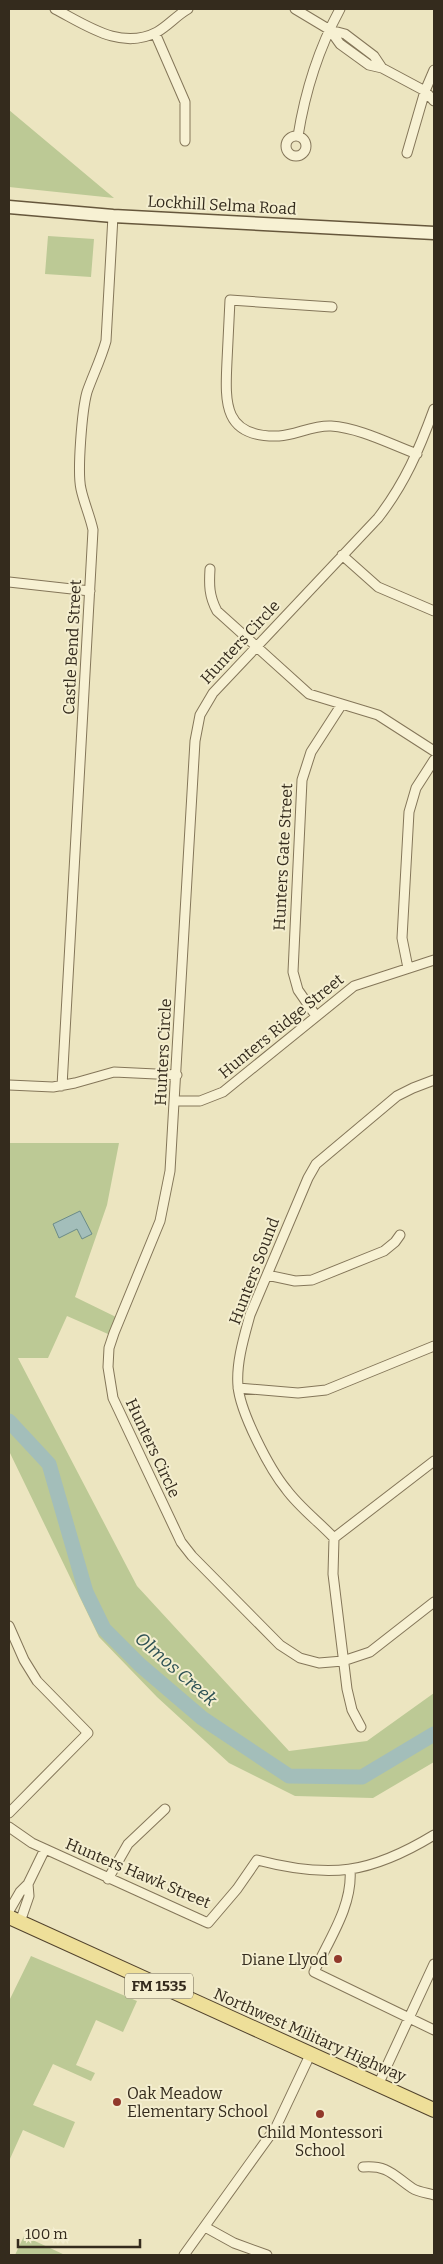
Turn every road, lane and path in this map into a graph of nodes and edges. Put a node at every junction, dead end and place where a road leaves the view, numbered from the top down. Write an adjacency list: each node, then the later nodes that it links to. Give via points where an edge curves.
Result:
1 (55, 9): 6 (street, via 106,35 137,39)
2 (188, 9): 6 (street)
3 (295, 9): 5 (street)
4 (340, 9): 5 (street)
5 (330, 30): 8 (street, via 345,34 374,56 382,68); 10 (street, via 313,73)
6 (156, 33): 11 (street, via 185,102)
7 (434, 70): 8 (street)
8 (430, 90): 9 (street); 12 (street)
9 (434, 101)
10 (298, 136)
11 (185, 141)
12 (407, 153)
13 (9, 207): 14 (main road, Lockhill Selma Road)
14 (113, 216): 15 (main road, Lockhill Selma Road); 22 (street, Castle Bend Street, via 106,341 87,393 80,466 80,488 93,530)
15 (434, 233)
16 (332, 307): 18 (street, via 230,300 225,397 232,418 242,428 263,435 278,436 330,426)
17 (434, 409): 18 (street, Hunters Circle)
18 (417, 454): 19 (street, Hunters Circle, via 394,498)
19 (342, 555): 23 (street, via 378,587); 24 (street, Hunters Circle)
20 (210, 569): 24 (street, via 209,588 217,611)
21 (9, 582): 22 (street)
22 (90, 591): 34 (street, Castle Bend Street)
23 (434, 611)
24 (256, 647): 25 (street, via 309,694); 31 (street, Hunters Circle, via 208,700 196,732)
25 (342, 704): 26 (street, via 378,715); 30 (street, Hunters Gate Street, via 311,752 302,780 292,964 298,990)
26 (434, 750)
27 (434, 760): 29 (street, via 416,788 408,812 402,938)
28 (434, 960): 29 (street, Hunters Ridge Street)
29 (408, 968): 30 (street, Hunters Ridge Street, via 354,986)
30 (316, 1016): 35 (street, Hunters Ridge Street, via 223,1092 200,1101)
31 (177, 1074): 34 (street, via 114,1072); 35 (street, Hunters Circle)
32 (434, 1080): 37 (street, Hunters Sound, via 397,1096 316,1164)
33 (9, 1085): 34 (street)
34 (62, 1086)
35 (176, 1101): 44 (street, Hunters Circle, via 164,1207 109,1348 108,1376 113,1398 175,1530 192,1556 289,1652 319,1663)
36 (400, 1235): 37 (street, via 384,1251 312,1280 295,1282)
37 (267, 1275): 39 (street, Hunters Sound, via 246,1329)
38 (434, 1346): 39 (street, via 326,1390 298,1393)
39 (238, 1388): 41 (street, Hunters Sound, via 244,1411 286,1490)
40 (434, 1461): 41 (street)
41 (334, 1538): 44 (street, via 333,1574)
42 (434, 1602): 44 (street, Hunters Circle, via 377,1648)
43 (9, 1626): 47 (street, via 37,1681 88,1733)
44 (343, 1661): 45 (street, via 352,1710)
45 (361, 1727)
46 (165, 1809): 52 (street, via 128,1844)
47 (9, 1813)
48 (9, 1827): 50 (street, Hunters Hawk Street)
49 (434, 1835): 51 (street, Hunters Hawk Street, via 391,1859)
50 (45, 1850): 52 (street, Hunters Hawk Street); 53 (street)
51 (350, 1870): 52 (street, Hunters Hawk Street, via 303,1870 257,1860 208,1923); 57 (street, via 344,1909 314,1972)
52 (108, 1878)
53 (28, 1884): 54 (street); 55 (street, via 29,1896)
54 (9, 1911)
55 (14, 1920): 59 (main road, Northwest Military Highway / FM 1535)
56 (434, 1964): 57 (street)
57 (408, 2018): 58 (street); 60 (street)
58 (434, 2030)
59 (310, 2055): 60 (main road, Northwest Military Highway / FM 1535); 64 (street, via 276,2127)
60 (378, 2085): 61 (main road, Northwest Military Highway / FM 1535)
61 (434, 2110)
62 (363, 2167): 63 (street, via 387,2169 412,2188)
63 (434, 2196)
64 (205, 2227): 65 (street); 66 (street, via 234,2243)
65 (184, 2255)
66 (267, 2255)

